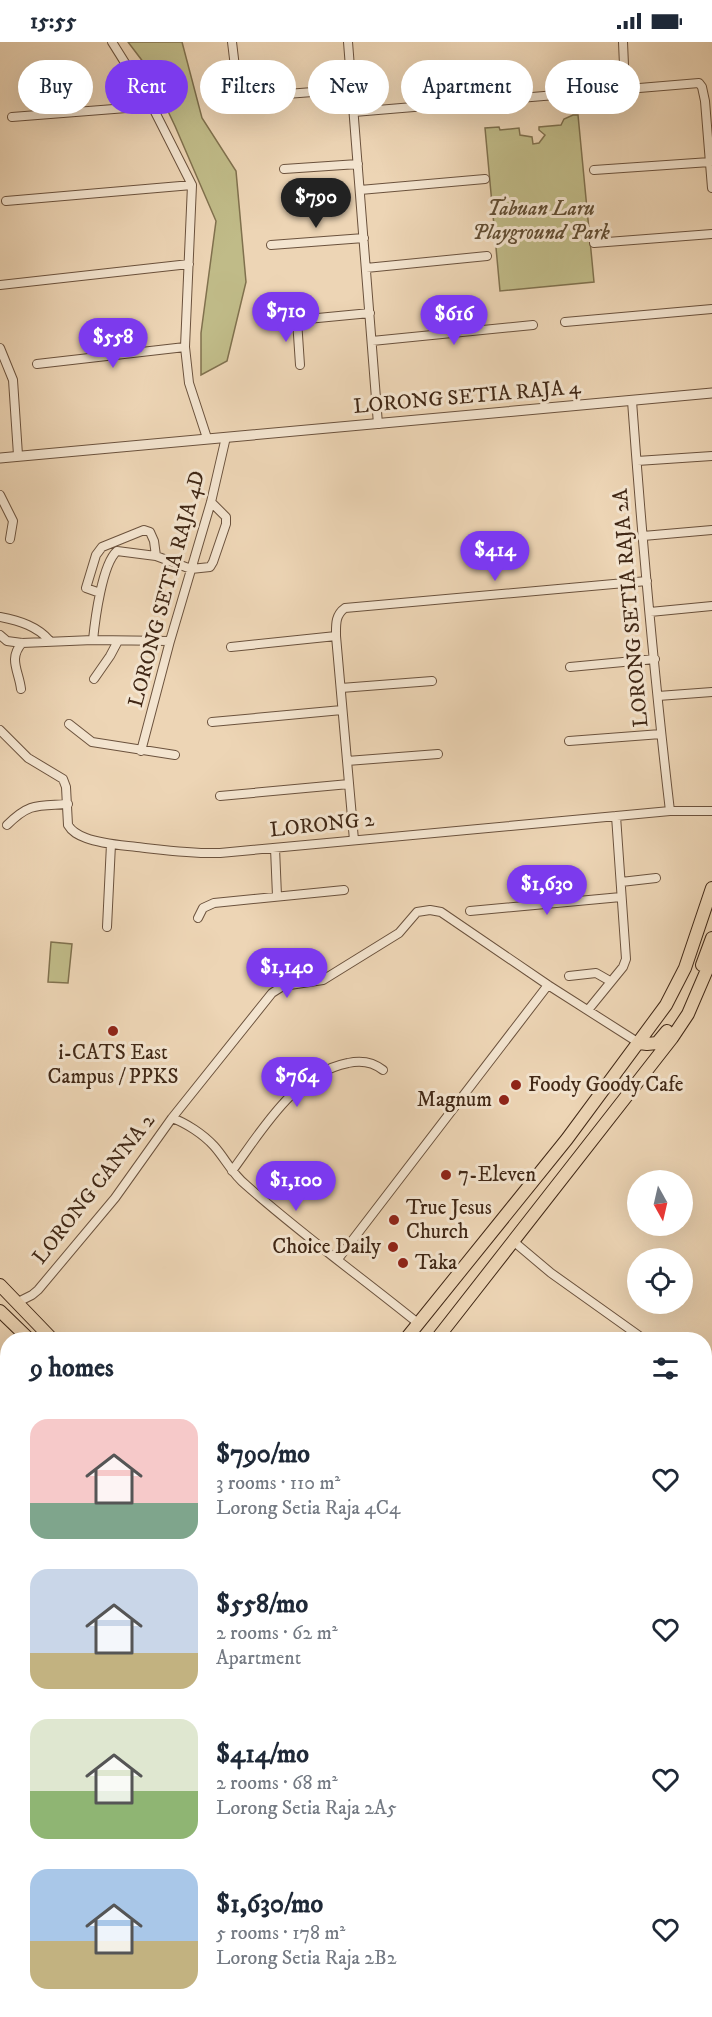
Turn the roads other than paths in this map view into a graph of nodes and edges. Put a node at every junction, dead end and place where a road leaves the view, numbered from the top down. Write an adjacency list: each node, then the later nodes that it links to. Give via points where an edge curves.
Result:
1 (112, 42): 5 (street)
2 (232, 42): 9 (street, via 238,92 242,95)
3 (348, 42): 6 (street)
4 (623, 42): 7 (street)
5 (123, 60)
6 (350, 60)
7 (624, 60)
8 (640, 88): 16 (street, via 699,83)
9 (308, 92)
10 (545, 96): 12 (street)
11 (105, 109): 15 (street)
12 (389, 109)
13 (156, 114): 22 (street)
14 (354, 114): 18 (street)
15 (12, 117)
16 (710, 131): 17 (street)
17 (710, 162): 20 (street); 23 (street)
18 (358, 164): 19 (street); 24 (street)
19 (284, 169)
20 (594, 170)
21 (485, 179): 24 (street)
22 (192, 185): 25 (street); 31 (street)
23 (712, 188)
24 (360, 190): 27 (street)
25 (6, 201)
26 (712, 234): 28 (street)
27 (364, 238): 29 (street); 32 (street)
28 (594, 243)
29 (271, 245)
30 (487, 256): 32 (street)
31 (189, 264): 33 (street); 41 (street)
32 (366, 268): 35 (street)
33 (0, 285)
34 (712, 309): 38 (street)
35 (370, 313): 37 (street); 40 (street)
36 (269, 318): 37 (street)
37 (297, 320): 44 (street)
38 (565, 322)
39 (533, 325): 40 (street)
40 (372, 341): 47 (street)
41 (185, 347): 43 (street); 49 (street, via 189,383)
42 (0, 348): 50 (street, via 13,380)
43 (37, 364)
44 (300, 365)
45 (712, 393): 46 (street, LORONG SETIA RAJA 4)
46 (632, 401): 47 (street, LORONG SETIA RAJA 4); 53 (street, LORONG SETIA RAJA 2A)
47 (378, 424): 48 (street, LORONG SETIA RAJA 4)
48 (226, 437): 49 (street, LORONG SETIA RAJA 4); 55 (street, LORONG SETIA RAJA 4D)
49 (207, 438): 50 (street, LORONG SETIA RAJA 4)
50 (18, 455): 52 (street, LORONG SETIA RAJA 4)
51 (712, 456): 53 (street)
52 (0, 458)
53 (636, 461): 58 (street, LORONG SETIA RAJA 2A)
54 (0, 495): 56 (street)
55 (211, 502): 61 (street, LORONG SETIA RAJA 4D); 61 (street, via 226,517 226,524 210,567)
56 (3, 509): 59 (street, via 13,521)
57 (712, 530): 58 (street)
58 (643, 536): 62 (street, LORONG SETIA RAJA 2A)
59 (10, 539)
60 (156, 556): 61 (street); 63 (street, via 117,551); 63 (street, via 150,532 144,530 102,547 86,588)
61 (191, 568): 72 (street, LORONG SETIA RAJA 4D)
62 (648, 581): 65 (street, LORONG SETIA RAJA 2A); 68 (street, via 345,608 337,618)
63 (100, 593): 69 (street)
64 (712, 606): 65 (street)
65 (651, 612): 75 (street, LORONG SETIA RAJA 2A)
66 (0, 617): 70 (street, via 35,628)
67 (0, 634): 73 (street, via 7,641)
68 (336, 636): 74 (street); 79 (street)
69 (93, 640): 70 (street); 71 (street)
70 (50, 641): 73 (street)
71 (118, 641): 72 (street); 77 (street)
72 (170, 641): 89 (street, LORONG SETIA RAJA 4D)
73 (22, 643): 80 (street, via 14,654)
74 (231, 647)
75 (655, 659): 76 (street); 82 (street, LORONG SETIA RAJA 2A)
76 (570, 668)
77 (94, 679)
78 (432, 681): 79 (street)
79 (341, 687): 83 (street)
80 (21, 689)
81 (712, 692): 82 (street)
82 (658, 696): 87 (street, LORONG SETIA RAJA 2A)
83 (342, 710): 84 (street); 92 (street)
84 (212, 722)
85 (69, 724): 89 (street, via 90,741)
86 (0, 730): 95 (street, LORONG 2, via 28,758 63,779)
87 (661, 734): 88 (street); 96 (street, LORONG SETIA RAJA 2A)
88 (569, 741)
89 (141, 751): 90 (street)
90 (175, 754)
91 (438, 754): 92 (street)
92 (347, 761): 93 (street)
93 (349, 784): 94 (street); 100 (street)
94 (220, 796)
95 (68, 804): 99 (street, via 31,808 20,812); 101 (street, LORONG 2, via 71,830)
96 (670, 811): 97 (street, LORONG 2); 98 (street, LORONG 2)
97 (712, 811)
98 (615, 816): 100 (street, LORONG 2); 104 (street)
99 (7, 825)
100 (354, 840): 102 (street, LORONG 2)
101 (111, 844): 102 (street, LORONG 2, via 204,854); 112 (street)
102 (275, 848): 107 (street)
103 (656, 878): 104 (street)
104 (621, 882): 108 (street)
105 (712, 888): 118 (main road, via 685,968)
106 (344, 890): 107 (street)
107 (277, 896): 111 (street, via 214,903 203,908)
108 (621, 897): 109 (street); 116 (street, via 626,959)
109 (470, 911)
110 (712, 911): 118 (main road, via 684,990 675,1003)
111 (198, 918)
112 (107, 927)
113 (712, 938): 120 (main road, via 688,999 661,1040)
114 (712, 958): 126 (main road, via 688,1014 672,1038)
115 (569, 976): 116 (street, via 596,973)
116 (610, 981): 119 (street)
117 (548, 985): 119 (street, LORONG CANNA 2); 122 (street, LORONG CANNA 2, via 441,912 417,912 399,933 323,980 283,986 272,993); 127 (street)
118 (666, 1005): 120 (main road)
119 (588, 1010): 120 (street, LORONG CANNA 2)
120 (639, 1043): 128 (main road)
121 (383, 1070): 125 (street, via 357,1061 310,1079 296,1089)
122 (178, 1110): 123 (street, LORONG CANNA 2); 124 (street)
123 (172, 1118): 124 (street); 130 (street, LORONG CANNA 2, via 81,1240 38,1290)
124 (184, 1122): 125 (street, via 213,1145)
125 (232, 1171): 127 (street)
126 (513, 1241): 128 (main road, via 498,1236); 137 (main road); 138 (street)
127 (338, 1259): 133 (street)
128 (466, 1266): 133 (main road)
129 (0, 1285): 130 (main road)
130 (16, 1303): 135 (main road)
131 (0, 1311): 132 (main road)
132 (5, 1322): 134 (main road)
133 (419, 1324): 136 (main road)
134 (19, 1332)
135 (45, 1332)
136 (412, 1332)
137 (441, 1332)
138 (634, 1332)

